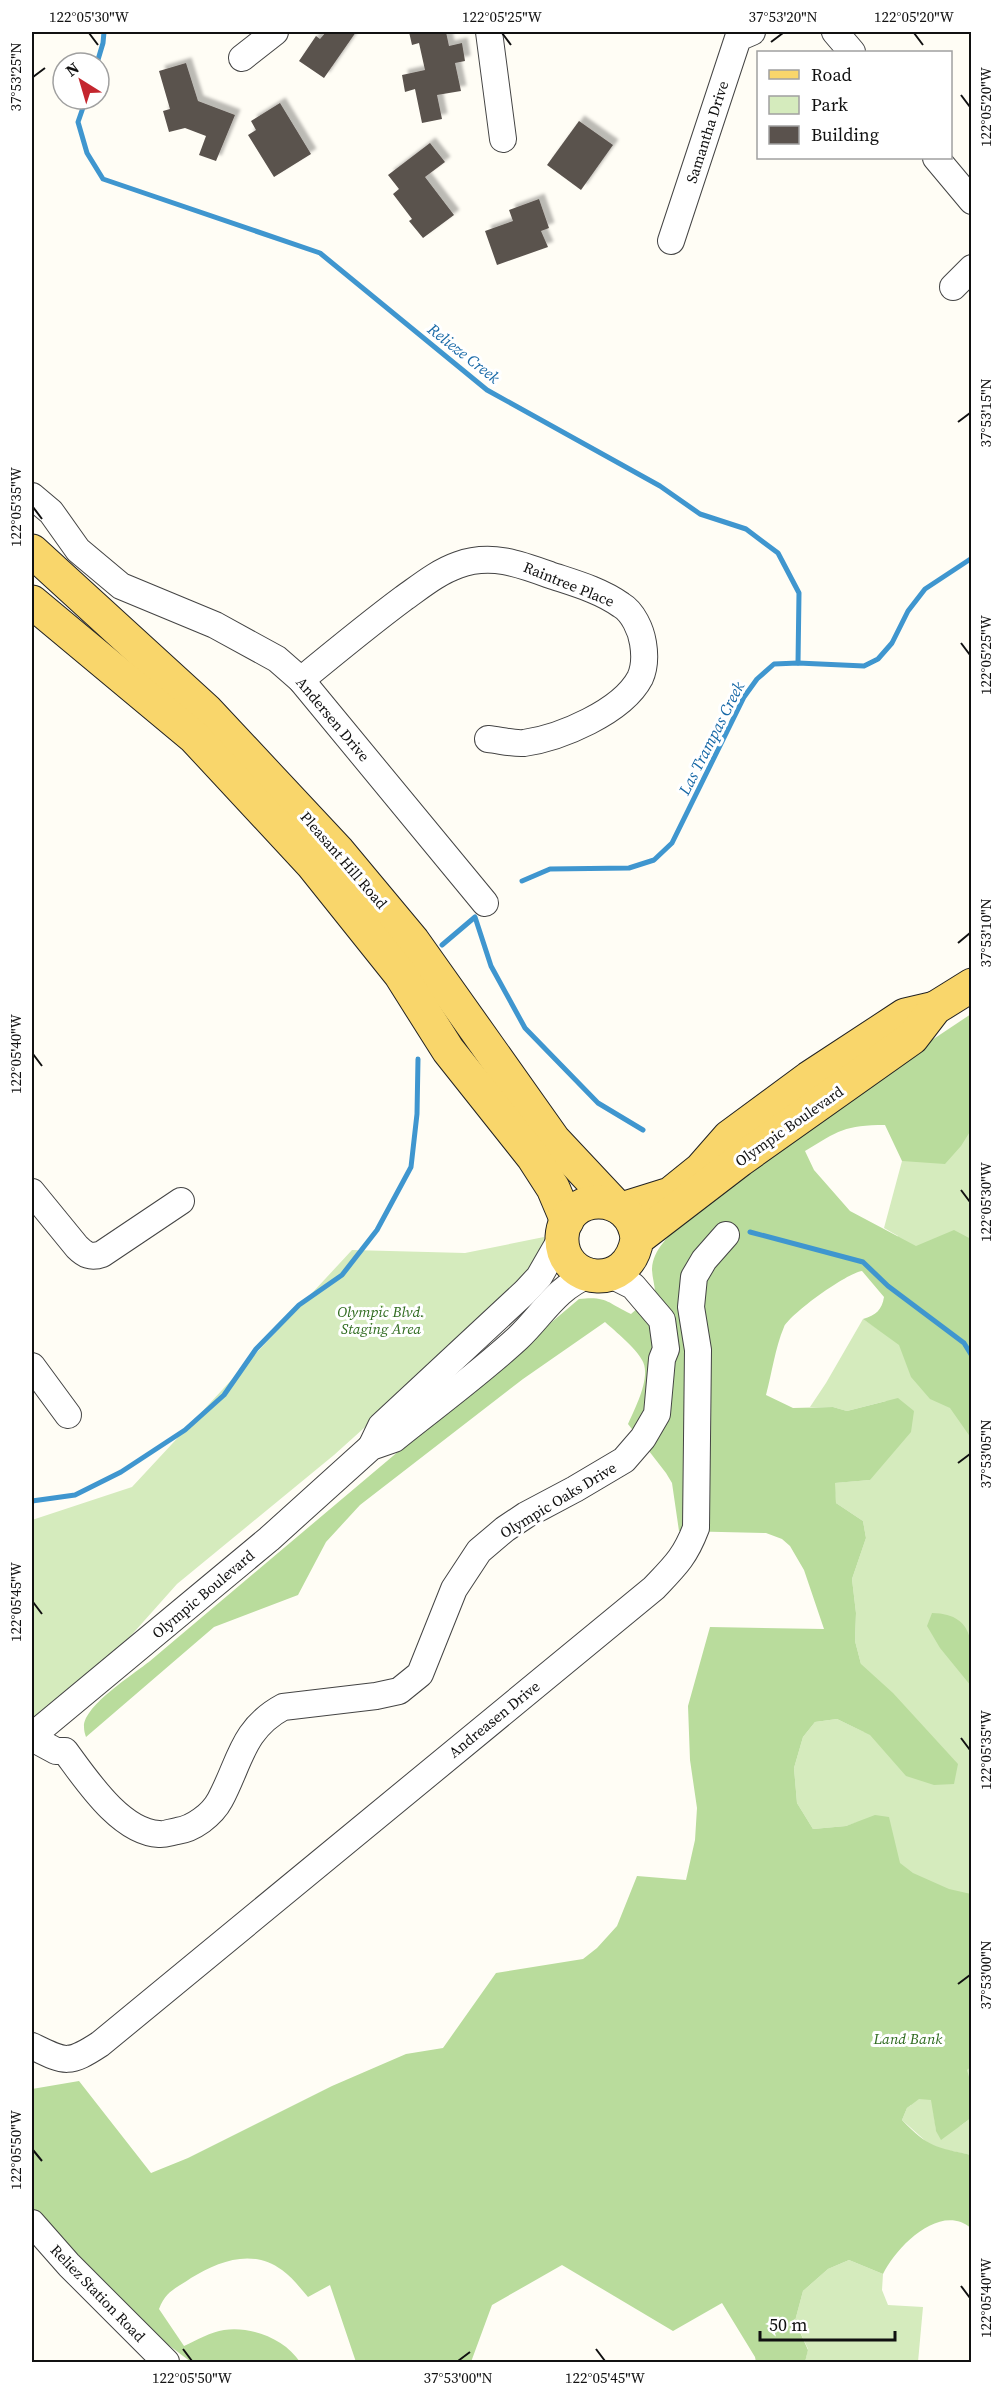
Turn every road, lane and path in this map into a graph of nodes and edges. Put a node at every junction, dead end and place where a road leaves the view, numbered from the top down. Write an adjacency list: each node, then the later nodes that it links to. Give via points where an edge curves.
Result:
1 (275, 32): 6 (street)
2 (489, 32): 7 (street)
3 (752, 32): 10 (street, Samantha Drive, via 738,38)
4 (835, 32): 5 (street)
5 (851, 51)
6 (242, 58)
7 (502, 139)
8 (937, 159): 9 (street)
9 (972, 201)
10 (671, 241)
11 (972, 268): 12 (street)
12 (953, 287)
13 (32, 496): 16 (street, Andersen Drive, via 51,512 78,550 121,586 215,625 277,659)
14 (32, 551): 23 (main road, Pleasant Hill Road, via 207,711 338,851 413,941 554,1140)
15 (32, 602): 25 (main road, Pleasant Hill Road, via 194,737 312,864 400,974 531,1186 550,1232)
16 (302, 680): 17 (street, Raintree Place, via 368,625 440,573 459,564 509,560 596,591 623,605 642,636 645,659 640,678 625,697 587,722 548,739 521,743); 18 (street, Andersen Drive)
17 (488, 739)
18 (485, 903)
19 (972, 985): 20 (main road, Olympic Boulevard)
20 (935, 1008): 23 (main road, Olympic Boulevard, via 904,1015 729,1137); 26 (main road, Olympic Boulevard, via 912,1038 740,1160)
21 (32, 1192): 22 (street, via 77,1247 93,1257)
22 (181, 1201)
23 (614, 1201): 25 (main road, Olympic Boulevard, via 588,1203 576,1210); 26 (main road, via 633,1222)
24 (726, 1235): 33 (street, Andreasen Drive, via 694,1277 691,1306 698,1350 696,1528 677,1565 100,2044 72,2060 57,2058)
25 (561, 1238): 26 (main road, via 575,1267); 29 (street, Olympic Boulevard, via 539,1278 381,1426)
26 (620, 1267): 29 (street, Olympic Boulevard, via 574,1281 519,1336 394,1440); 32 (street, Olympic Oaks Drive, via 662,1320 666,1349 657,1414 624,1460 526,1515 479,1551 454,1589 420,1674 399,1691 283,1707 269,1714 248,1738 219,1802 187,1830 158,1834 126,1821 95,1791)
27 (32, 1366): 28 (street)
28 (68, 1415)
29 (371, 1447): 30 (street, Olympic Boulevard, via 269,1539)
30 (61, 1714): 31 (street, Olympic Boulevard); 32 (street)
31 (32, 1737): 32 (street, via 56,1751)
32 (64, 1751)
33 (32, 2046)
34 (32, 2223): 35 (street, Reliez Station Road)
35 (165, 2362)

